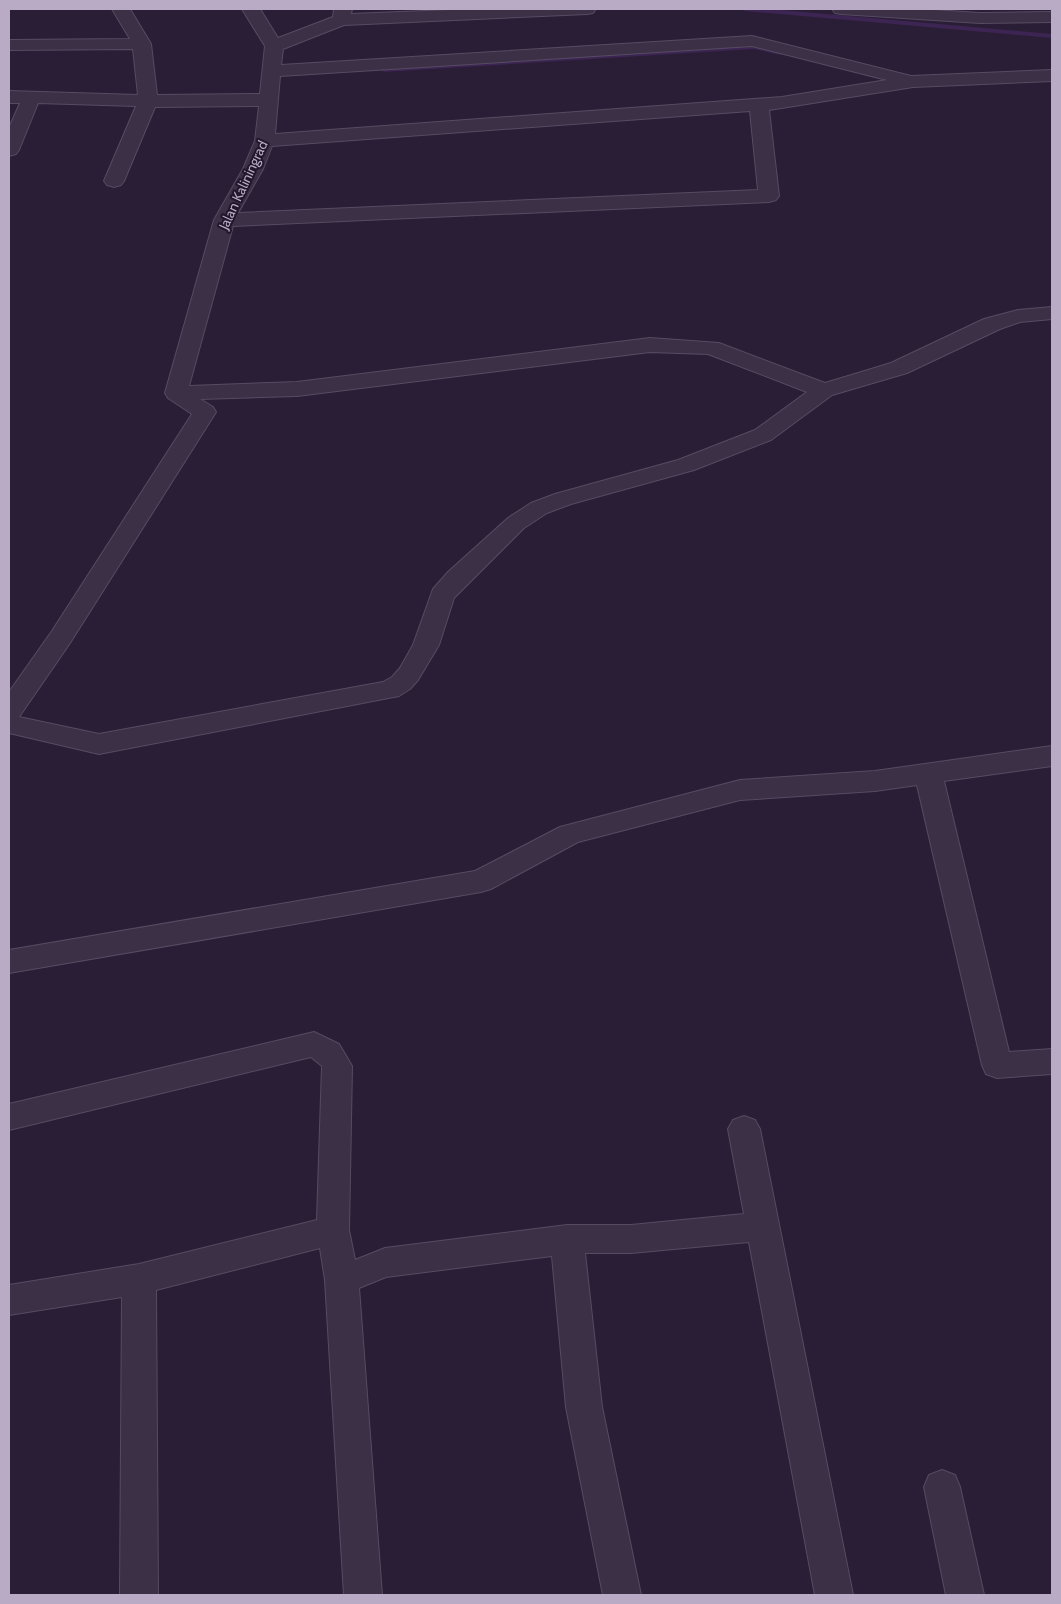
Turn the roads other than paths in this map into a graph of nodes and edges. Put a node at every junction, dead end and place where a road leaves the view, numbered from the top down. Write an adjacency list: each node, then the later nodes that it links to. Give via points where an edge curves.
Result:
1 (121, 9): 7 (street)
2 (251, 9): 9 (street)
3 (588, 9): 5 (street)
4 (842, 9): 6 (street, via 980,18)
5 (342, 14): 9 (street)
6 (1052, 17)
7 (142, 44): 8 (street); 16 (street)
8 (9, 45)
9 (274, 46): 10 (street, Jalan Kaliningrad)
10 (272, 71): 12 (street, via 752,41); 15 (street, Jalan Kaliningrad)
11 (1052, 75): 12 (street)
12 (913, 81): 17 (street)
13 (9, 97): 14 (street)
14 (31, 98): 16 (street); 19 (street)
15 (269, 100): 16 (street); 18 (street, Jalan Kaliningrad)
16 (148, 101): 20 (street)
17 (759, 105): 18 (street); 21 (street, via 769,196)
18 (265, 141): 21 (street, Jalan Kaliningrad)
19 (9, 150)
20 (114, 181)
21 (224, 220): 24 (street, Jalan Kaliningrad)
22 (1052, 313): 23 (street, via 1018,316 992,324 899,368)
23 (824, 390): 24 (street, via 712,348 650,345 297,389); 26 (street, via 763,435 686,465 563,499 539,508 516,523 456,578 442,596 426,645 409,674 390,690 99,744)
24 (176, 393): 25 (street, via 205,412 61,637)
25 (9, 711)
26 (9, 724)
27 (1052, 756): 28 (street)
28 (928, 773): 29 (street, via 874,781 740,790 570,834 480,881); 30 (street, via 996,1065)
29 (9, 962)
30 (1052, 1061)
31 (9, 1117): 34 (street, via 314,1044 328,1050 337,1066)
32 (744, 1129): 33 (street)
33 (763, 1226): 35 (street, via 631,1239); 43 (street)
34 (333, 1230): 36 (street); 37 (street)
35 (567, 1239): 37 (street, via 385,1263); 42 (street, via 584,1407)
36 (139, 1279): 38 (street); 40 (street)
37 (342, 1280): 41 (street)
38 (9, 1300)
39 (942, 1487): 44 (street)
40 (139, 1595)
41 (363, 1595)
42 (622, 1595)
43 (834, 1595)
44 (965, 1595)

